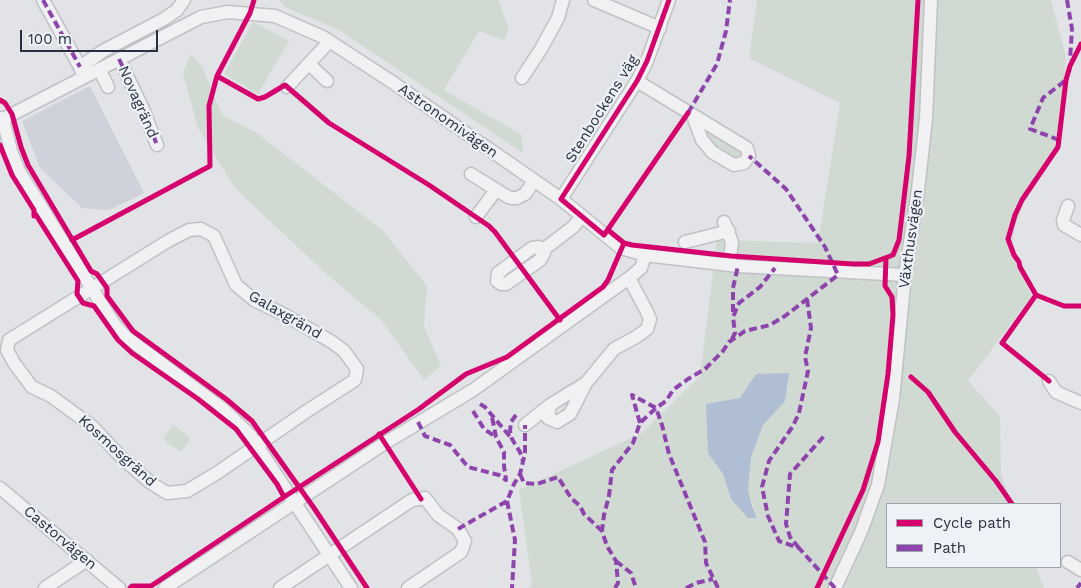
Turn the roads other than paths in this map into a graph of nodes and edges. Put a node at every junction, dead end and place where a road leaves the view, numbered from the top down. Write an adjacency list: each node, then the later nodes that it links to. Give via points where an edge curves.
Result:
1 (43, 0): 12 (street)
2 (184, 0): 12 (street, via 164,20 104,51)
3 (563, 0): 13 (street, via 558,18)
4 (594, 0): 7 (street)
5 (669, 0): 7 (street, Stenbockens väg)
6 (931, 0): 33 (street, Växthusvägen, via 926,119)
7 (660, 28): 15 (street, Stenbockens väg)
8 (329, 42): 9 (street, Astronomivägen, via 275,16 228,12 201,17); 10 (street); 22 (street, Astronomivägen)
9 (119, 59): 11 (street, Astronomivägen); 20 (street, Novagränd)
10 (309, 64): 14 (street); 17 (street)
11 (99, 69): 12 (street, Astronomivägen); 16 (street)
12 (82, 72): 19 (street, Astronomivägen)
13 (522, 78)
14 (327, 81)
15 (637, 82): 18 (street); 24 (street, Stenbockens väg)
16 (108, 87)
17 (288, 87)
18 (693, 116)
19 (1, 118): 35 (street, via 20,174)
20 (157, 144)
21 (471, 174): 23 (street)
22 (534, 181): 23 (street, via 525,194 517,198); 24 (street, Astronomivägen)
23 (496, 190): 27 (street)
24 (561, 199): 26 (street, Astronomivägen)
25 (1068, 206): 28 (street, via 1064,225)
26 (582, 216): 30 (street); 31 (street, Astronomivägen, via 621,248)
27 (476, 218)
28 (1081, 234)
29 (685, 242): 32 (street, via 727,227 732,242)
30 (543, 250)
31 (645, 255): 32 (street, Astronomivägen); 34 (street, via 641,268)
32 (729, 265): 33 (street, Astronomivägen)
33 (905, 275): 54 (street, Växthusvägen, via 893,399 878,485)
34 (629, 278): 37 (street, via 650,319 647,329 614,348); 43 (street, via 456,401)
35 (92, 289): 41 (street, via 126,337 223,409); 41 (street, Kosmosgränd, via 9,340 7,350 10,357 32,387 51,396 94,427 122,458 167,493 187,491); 41 (street, Galaxgränd, via 168,241 189,230 201,230 214,236 236,285 254,300 302,324 344,351 357,369 355,380)
36 (1049, 381): 38 (street, via 1056,392)
37 (586, 383): 39 (street); 39 (street, via 570,414 557,422 548,418)
38 (1081, 403)
39 (550, 405): 40 (street)
40 (525, 425)
41 (257, 444): 43 (street)
42 (0, 488): 45 (street, Castorvägen)
43 (294, 502): 44 (street); 50 (street)
44 (329, 554): 51 (street); 52 (street); 53 (street, via 412,500 425,498 438,515 458,529 465,541 461,552)
45 (87, 560): 48 (street); 49 (street, Castorvägen)
46 (1068, 562): 47 (street)
47 (1081, 570)
48 (45, 588)
49 (119, 588)
50 (165, 588)
51 (280, 588)
52 (351, 588)
53 (408, 588)
54 (835, 588)

